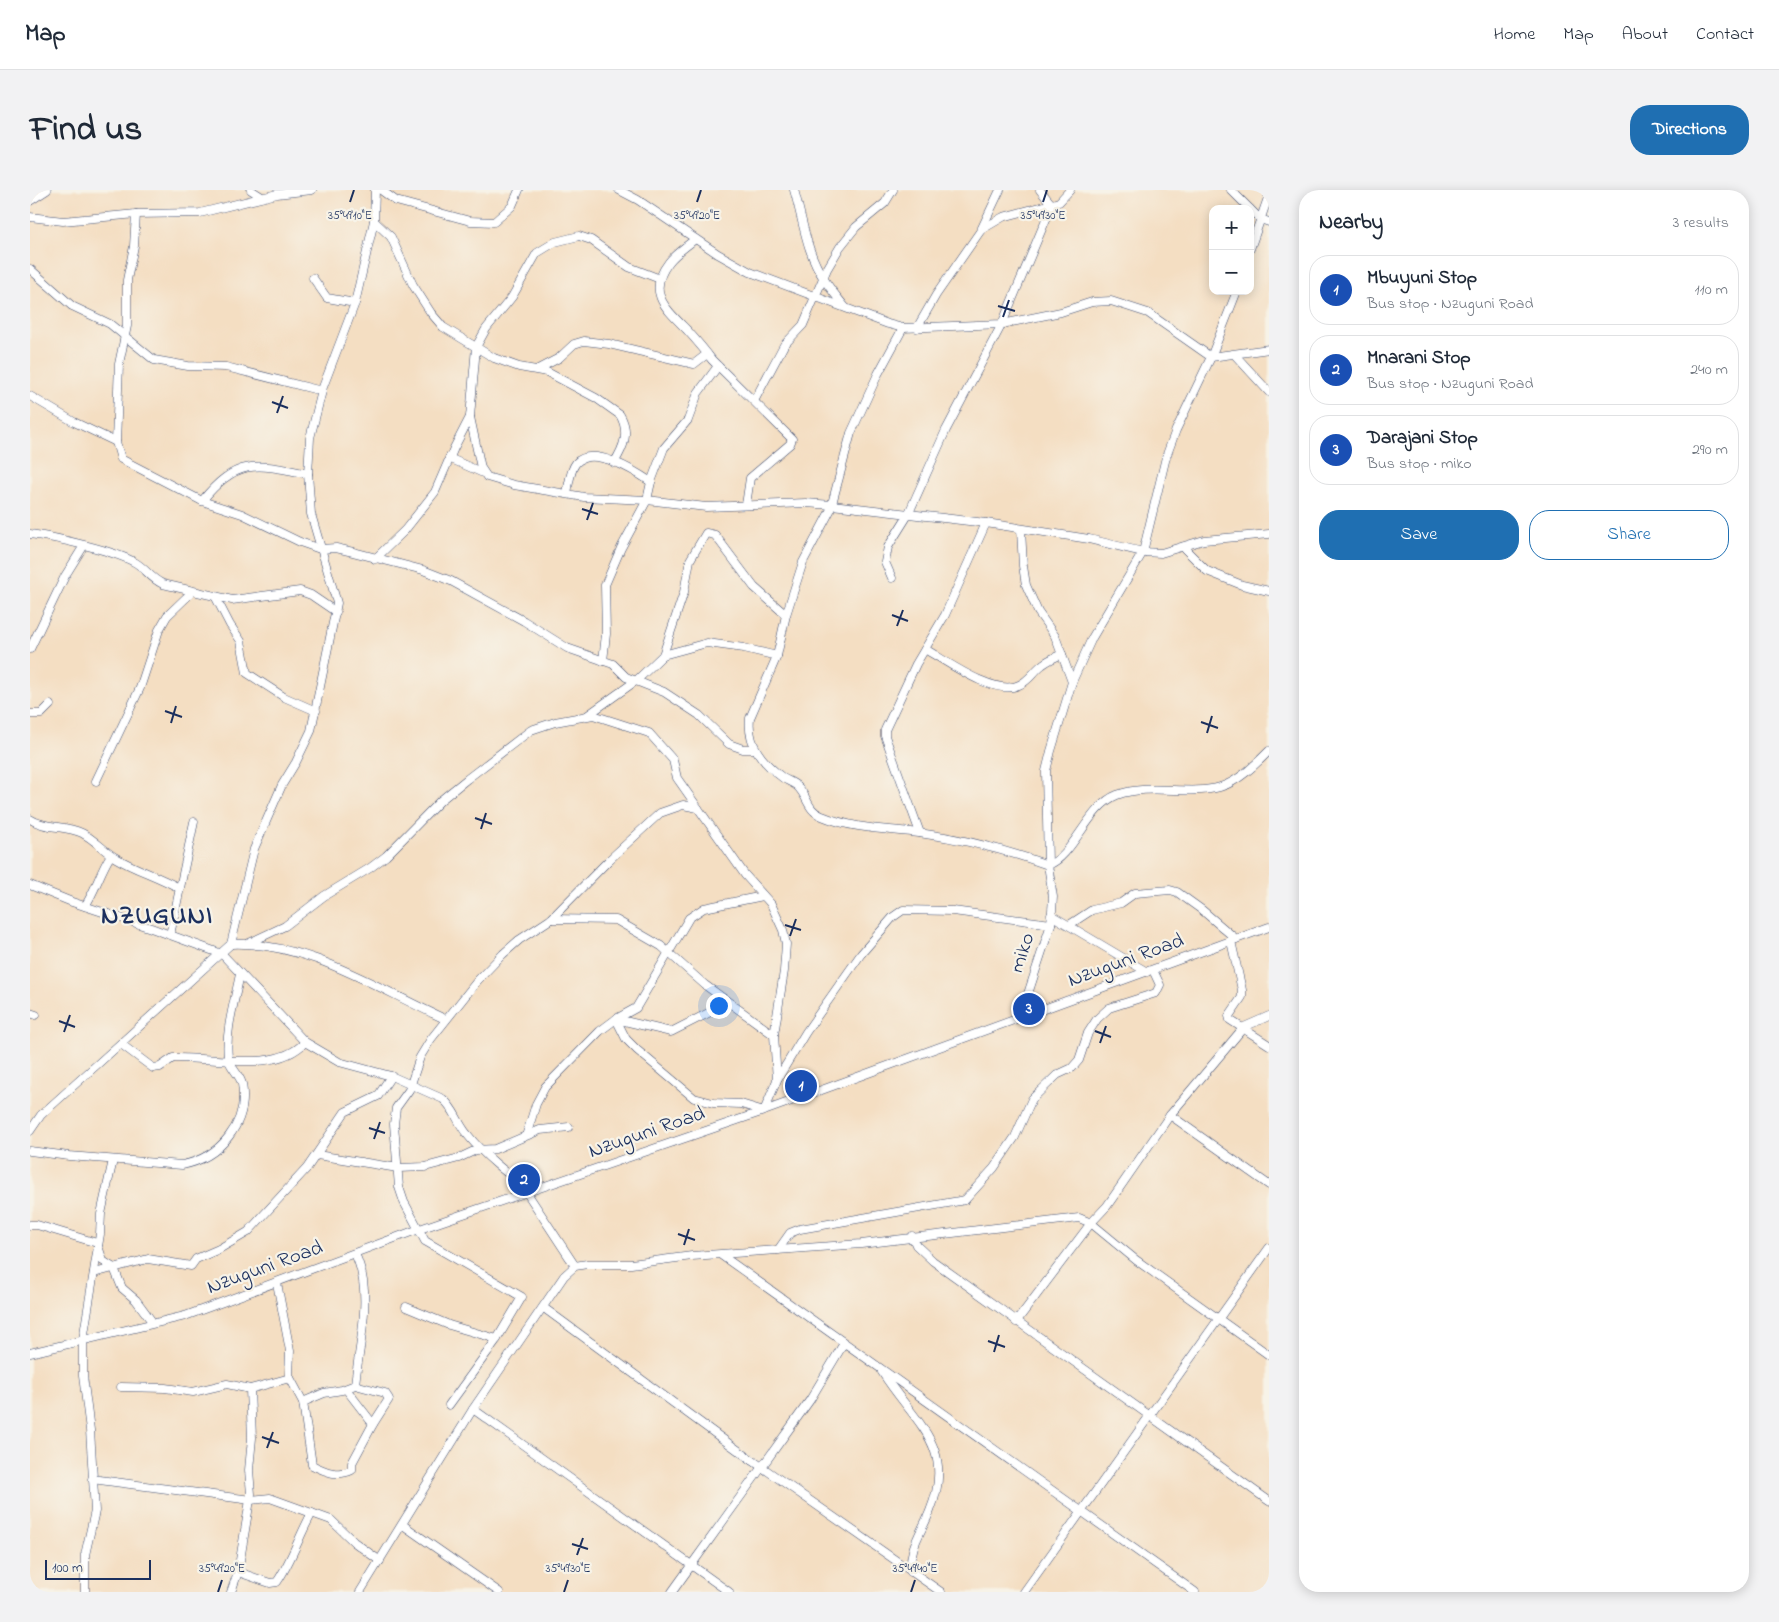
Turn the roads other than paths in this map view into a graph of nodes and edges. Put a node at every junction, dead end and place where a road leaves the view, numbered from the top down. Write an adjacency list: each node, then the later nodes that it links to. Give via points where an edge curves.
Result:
1 (47, 190): 15 (street)
2 (251, 190): 14 (street)
3 (312, 190): 14 (street)
4 (380, 190): 5 (street, via 396,201 470,221 494,222 512,206); 22 (street)
5 (519, 190)
6 (619, 190): 26 (street)
7 (794, 190): 29 (street, via 806,238)
8 (893, 190): 29 (street, via 885,203 851,233)
9 (1000, 190): 24 (street)
10 (1040, 190): 16 (street)
11 (1070, 190): 16 (street, via 1062,200)
12 (1231, 190): 17 (street)
13 (1269, 195): 21 (street)
14 (262, 197): 19 (street, via 200,212)
15 (30, 201)
16 (1052, 205): 24 (street, via 1003,217); 35 (street)
17 (1246, 205)
18 (1254, 213): 21 (street)
19 (136, 214): 20 (street, via 63,221); 38 (street)
20 (30, 217)
21 (1260, 219): 23 (street); 25 (street)
22 (374, 221): 33 (street); 39 (street, via 391,237 430,313 449,331)
23 (1269, 222)
24 (981, 230): 37 (street)
25 (1254, 237)
26 (695, 239): 30 (street, via 670,260); 32 (street, via 750,272)
27 (30, 269): 38 (street, via 72,306 110,324)
28 (313, 278): 33 (street, via 327,298)
29 (823, 278): 32 (street); 34 (street)
30 (660, 279): 39 (street, via 624,265 582,236 554,242 537,252 512,297); 41 (street, via 659,293 663,305)
31 (1234, 295): 43 (street, miko)
32 (816, 297): 34 (street); 49 (street, via 803,325 784,345)
33 (355, 303): 46 (street)
34 (845, 307): 36 (street)
35 (1002, 324): 37 (street); 43 (street, via 1092,302 1119,302 1148,313); 62 (street, via 946,430)
36 (903, 328): 37 (street); 61 (street, via 852,433)
37 (917, 328)
38 (124, 336): 46 (street, via 158,361 226,368); 51 (street, via 119,364)
39 (476, 347): 45 (street, via 503,362); 50 (street)
40 (1269, 349): 42 (street)
41 (708, 354): 44 (street); 45 (street, via 694,364 584,341 574,344 559,358)
42 (1235, 355): 43 (street); 47 (street)
43 (1211, 357): 70 (street, miko, via 1190,397 1166,457)
44 (718, 366): 49 (street); 56 (street, via 698,394 688,420 664,448)
45 (538, 369): 53 (street, via 596,398 620,415 626,437)
46 (322, 392): 55 (street, via 310,438)
47 (1269, 392)
48 (30, 396): 51 (street)
49 (754, 401): 60 (street, via 792,441 750,478)
50 (470, 417): 52 (street); 54 (street)
51 (116, 442): 59 (street, via 121,459)
52 (449, 458): 54 (street); 71 (street, via 430,501)
53 (614, 463): 56 (street); 57 (street, via 593,456 580,460 573,468)
54 (483, 473): 57 (street, via 496,481)
55 (308, 474): 59 (street, via 251,465 228,476); 69 (street, via 311,514)
56 (651, 482): 58 (street)
57 (567, 493): 58 (street, via 598,499)
58 (647, 500): 60 (street, via 706,507); 83 (street, via 620,548 605,585)
59 (202, 501): 69 (street, via 242,514)
60 (746, 505): 61 (street)
61 (832, 505): 62 (street); 77 (street, via 803,562)
62 (908, 515): 63 (street); 72 (street, via 884,557)
63 (986, 523): 64 (street); 78 (street, via 945,616)
64 (1021, 530): 70 (street, via 1089,539); 80 (street, via 1026,585)
65 (30, 534): 67 (street)
66 (1269, 534): 68 (street, via 1204,540)
67 (83, 547): 74 (street, via 122,556 139,565 153,580); 79 (street, via 65,576)
68 (1183, 547): 70 (street, via 1161,553); 73 (street, via 1206,571)
69 (320, 549): 71 (street, via 336,548); 76 (street, via 333,584)
70 (1143, 552): 85 (street, miko, via 1092,638)
71 (375, 558): 83 (street, via 446,579 567,648)
72 (892, 578)
73 (1269, 591)
74 (192, 592): 75 (street); 92 (street, via 167,616 159,630 140,688)
75 (215, 596): 76 (street, via 241,600 300,591); 87 (street, via 241,641 247,673 284,698)
76 (336, 612): 87 (street)
77 (786, 615): 81 (street, via 754,587 715,535 706,533 690,560 684,592); 82 (street)
78 (925, 649): 80 (street, via 975,679 1016,687 1042,665); 98 (street, via 885,730)
79 (30, 650)
80 (1062, 654): 85 (street)
81 (663, 656): 82 (street, via 707,643); 84 (street)
82 (777, 656): 90 (street, via 750,718 749,729)
83 (603, 661): 84 (street, via 613,664 626,677)
84 (637, 680): 89 (street); 90 (street, via 688,707 729,744)
85 (1072, 682): 100 (street, miko, via 1046,771)
86 (50, 705): 88 (street, via 41,714)
87 (316, 711): 113 (street, via 311,731 282,785 254,849)
88 (30, 714)
89 (588, 714): 93 (street, via 651,734 673,760 677,778); 112 (street, via 530,730 441,800 386,856 285,926)
90 (755, 749): 98 (street, via 774,770 800,789 816,814 855,826)
91 (1269, 751): 100 (street, via 1238,777 1220,787 1152,789 1115,796 1095,813 1061,856)
92 (96, 781)
93 (698, 808): 103 (street); 106 (street, via 683,805 660,814)
94 (30, 819): 96 (street)
95 (194, 822): 102 (street)
96 (38, 824): 97 (street); 99 (street, via 82,833)
97 (30, 830)
98 (920, 833): 100 (street, via 981,844)
99 (111, 855): 102 (street, via 136,870); 104 (street)
100 (1048, 864): 105 (street, miko, via 1052,883)
101 (31, 888): 104 (street)
102 (179, 888): 110 (street)
103 (763, 896): 114 (street, via 698,910 685,923); 124 (street, via 779,918 786,944)
104 (85, 906): 110 (street)
105 (1052, 915): 107 (street, miko); 108 (street)
106 (551, 919): 114 (street, via 613,919); 121 (street, via 508,949)
107 (1051, 924): 120 (street, miko); 130 (street, via 953,912 902,910 861,954)
108 (1069, 925): 111 (street, via 1092,910 1121,903 1135,893 1170,890 1202,910); 116 (street)
109 (1269, 926): 111 (street, Nzuguni Road)
110 (170, 935): 115 (street)
111 (1234, 940): 116 (street, Nzuguni Road); 123 (street, via 1242,997 1229,1016 1234,1024)
112 (249, 943): 113 (street); 121 (street, via 332,964)
113 (232, 944): 115 (street)
114 (670, 953): 118 (street); 122 (street, via 636,1008)
115 (222, 954): 117 (street); 126 (street)
116 (1150, 971): 120 (street, Nzuguni Road); 150 (street, via 1160,984 1156,993 1109,1008 1097,1019 1088,1033 1079,1060 1032,1099 1015,1137 994,1168 965,1200 800,1229 790,1233)
117 (240, 974): 125 (street); 128 (street)
118 (728, 1003): 122 (street, via 670,1032); 124 (street)
119 (1269, 1016): 123 (street)
120 (1020, 1018): 132 (street, Nzuguni Road)
121 (445, 1019): 131 (street, via 420,1057)
122 (616, 1019): 132 (street, via 626,1039 694,1098 713,1103 741,1104); 136 (street, via 600,1031 546,1087 536,1104)
123 (1244, 1027): 127 (street); 133 (street)
124 (774, 1035): 130 (street)
125 (305, 1042): 128 (street, via 284,1058); 129 (street, via 340,1062)
126 (121, 1044): 128 (street, via 153,1068 173,1058); 135 (street, via 41,1115)
127 (1269, 1045)
128 (228, 1060): 140 (street, via 240,1078 242,1103 238,1122 222,1144 198,1161 182,1165)
129 (391, 1076): 131 (street); 139 (street, via 378,1096 345,1112)
130 (777, 1080): 132 (street)
131 (411, 1085): 137 (street, via 450,1104 466,1134); 141 (street, via 394,1115)
132 (764, 1111): 143 (street, Nzuguni Road)
133 (1170, 1115): 142 (street); 144 (street, via 1107,1206)
134 (569, 1126): 136 (street)
135 (30, 1131)
136 (527, 1133): 137 (street, via 495,1149)
137 (480, 1149): 141 (street, via 435,1164); 143 (street)
138 (30, 1151): 140 (street)
139 (317, 1155): 141 (street); 154 (street, via 248,1232 196,1259 191,1266 148,1259)
140 (113, 1160): 148 (street)
141 (398, 1168): 146 (street, via 401,1195)
142 (1269, 1186)
143 (529, 1192): 146 (street, Nzuguni Road); 153 (street)
144 (1090, 1223): 147 (street, via 1074,1218); 159 (street); 160 (street)
145 (30, 1225): 148 (street)
146 (420, 1229): 151 (street, Nzuguni Road); 162 (street, via 425,1241 522,1297)
147 (912, 1236): 150 (street, via 861,1244); 160 (street, via 916,1245 933,1261)
148 (97, 1244): 154 (street, via 103,1261); 155 (street)
149 (1269, 1248): 159 (street)
150 (778, 1250): 152 (street)
151 (355, 1254): 156 (street, Nzuguni Road); 169 (street, via 361,1265 364,1292)
152 (721, 1255): 153 (street); 164 (street)
153 (575, 1266): 158 (street, via 564,1276)
154 (114, 1268): 155 (street); 161 (street, via 122,1288 136,1300)
155 (94, 1273): 163 (street)
156 (277, 1284): 161 (street, Nzuguni Road, via 185,1316); 168 (street, via 290,1351)
157 (406, 1307): 162 (street, via 449,1325)
158 (544, 1308): 175 (street); 178 (street)
159 (1218, 1318): 166 (street); 176 (street)
160 (1016, 1322): 176 (street)
161 (153, 1323): 163 (street, Nzuguni Road)
162 (497, 1339): 174 (street)
163 (83, 1340): 165 (street, Nzuguni Road); 179 (street)
164 (844, 1343): 167 (street); 178 (street, via 810,1400)
165 (30, 1353)
166 (1269, 1355)
167 (880, 1368): 182 (street); 188 (street, via 924,1428 940,1470 932,1508 912,1548)
168 (290, 1378): 171 (street); 173 (street)
169 (355, 1385): 172 (street); 177 (street, via 385,1393 389,1399)
170 (121, 1387): 171 (street, via 193,1392 227,1384)
171 (250, 1389): 180 (street)
172 (346, 1389): 173 (street, via 324,1393); 177 (street)
173 (303, 1402): 177 (street, via 312,1465 328,1472 344,1474 352,1470 352,1462)
174 (449, 1405)
175 (473, 1410): 184 (street); 186 (street)
176 (1149, 1416): 181 (street); 182 (street)
177 (373, 1424)
178 (762, 1467): 186 (street); 188 (street)
179 (92, 1479): 180 (street); 189 (street, via 95,1511 85,1554)
180 (251, 1500): 183 (street, via 270,1498); 187 (street)
181 (1269, 1501)
182 (1081, 1511): 196 (street); 197 (street)
183 (312, 1513): 185 (street, via 331,1520); 187 (street, via 277,1582 270,1583)
184 (403, 1525): 185 (street); 192 (street)
185 (380, 1561): 191 (street)
186 (691, 1565): 193 (street); 194 (street)
187 (238, 1572): 190 (street)
188 (911, 1572): 195 (street)
189 (85, 1592)
190 (231, 1592)
191 (360, 1592)
192 (499, 1592)
193 (672, 1592)
194 (729, 1592)
195 (941, 1592)
196 (1024, 1592)
197 (1195, 1592)

